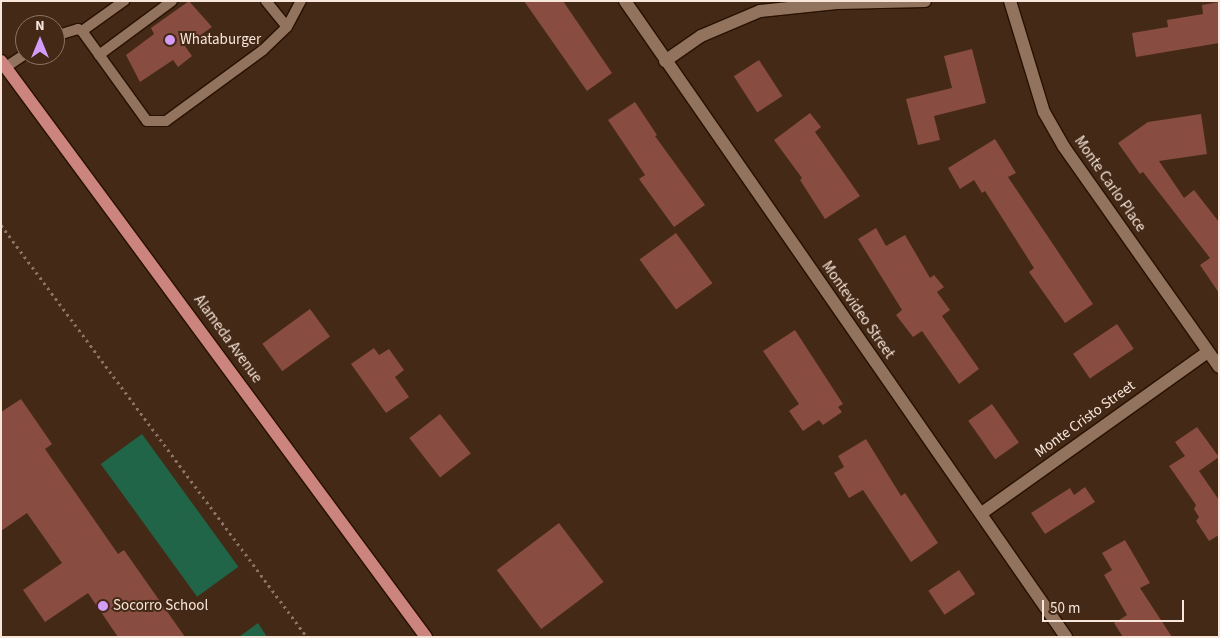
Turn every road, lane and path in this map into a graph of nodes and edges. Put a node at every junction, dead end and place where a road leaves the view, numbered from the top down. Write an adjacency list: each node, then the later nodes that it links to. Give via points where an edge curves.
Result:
1 (124, 1): 9 (lane)
2 (172, 1): 11 (lane)
3 (266, 1): 8 (lane)
4 (301, 1): 8 (lane)
5 (625, 1): 12 (street, Montevideo Street)
6 (924, 1): 12 (street, via 760,11 702,36)
7 (1010, 1): 15 (street, Monte Carlo Place, via 1044,112 1064,147)
8 (287, 27): 11 (lane, via 263,50 166,121 147,121)
9 (82, 31): 10 (lane); 11 (lane)
10 (65, 33)
11 (99, 55)
12 (665, 61): 17 (street, Montevideo Street)
13 (4, 64): 19 (main road, Alameda Avenue)
14 (1, 225): 18 (path)
15 (1208, 352): 16 (street, Monte Carlo Place); 17 (street, Monte Cristo Street)
16 (1219, 367)
17 (982, 513): 20 (street, Montevideo Street)
18 (307, 637)
19 (426, 637)
20 (1066, 637)

